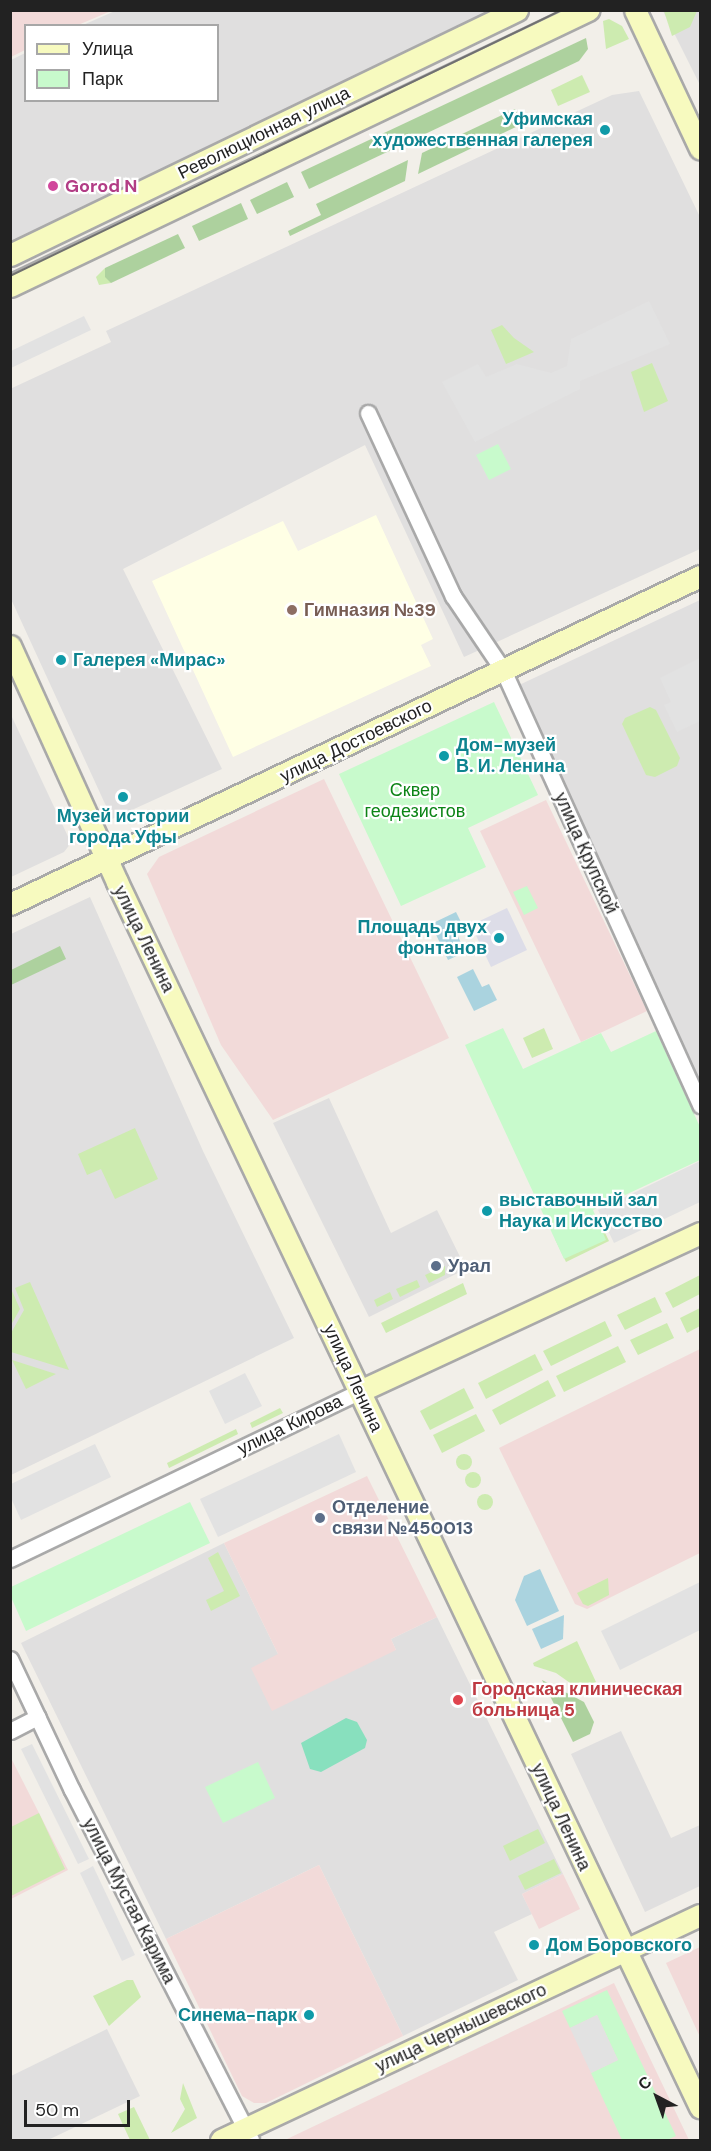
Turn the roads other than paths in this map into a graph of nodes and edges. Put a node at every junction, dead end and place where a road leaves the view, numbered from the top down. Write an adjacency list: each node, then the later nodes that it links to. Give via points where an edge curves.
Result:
1 (517, 10): 5 (main road, Революционная улица)
2 (588, 10): 6 (main road)
3 (635, 10): 4 (main road)
4 (700, 148)
5 (10, 255)
6 (10, 286)
7 (368, 413): 10 (street, улица Крупской, via 453,596)
8 (700, 576): 10 (main road, улица Достоевского)
9 (10, 646): 11 (main road, улица Ленина)
10 (503, 670): 11 (main road, улица Достоевского); 13 (street, улица Крупской)
11 (107, 860): 12 (main road, улица Достоевского); 15 (main road, улица Ленина)
12 (10, 904)
13 (700, 1105)
14 (700, 1233): 15 (main road, улица Кирова)
15 (360, 1391): 16 (street, улица Кирова); 21 (main road, улица Ленина)
16 (10, 1559)
17 (10, 1659): 18 (street, улица Мустая Карима)
18 (38, 1717): 19 (street); 23 (street, улица Мустая Карима)
19 (10, 1731)
20 (700, 1915): 21 (main road, улица Чернышевского)
21 (625, 1951): 22 (main road, улица Ленина); 23 (main road, улица Чернышевского)
22 (700, 2108)
23 (248, 2135): 24 (main road, улица Чернышевского)
24 (221, 2140)

